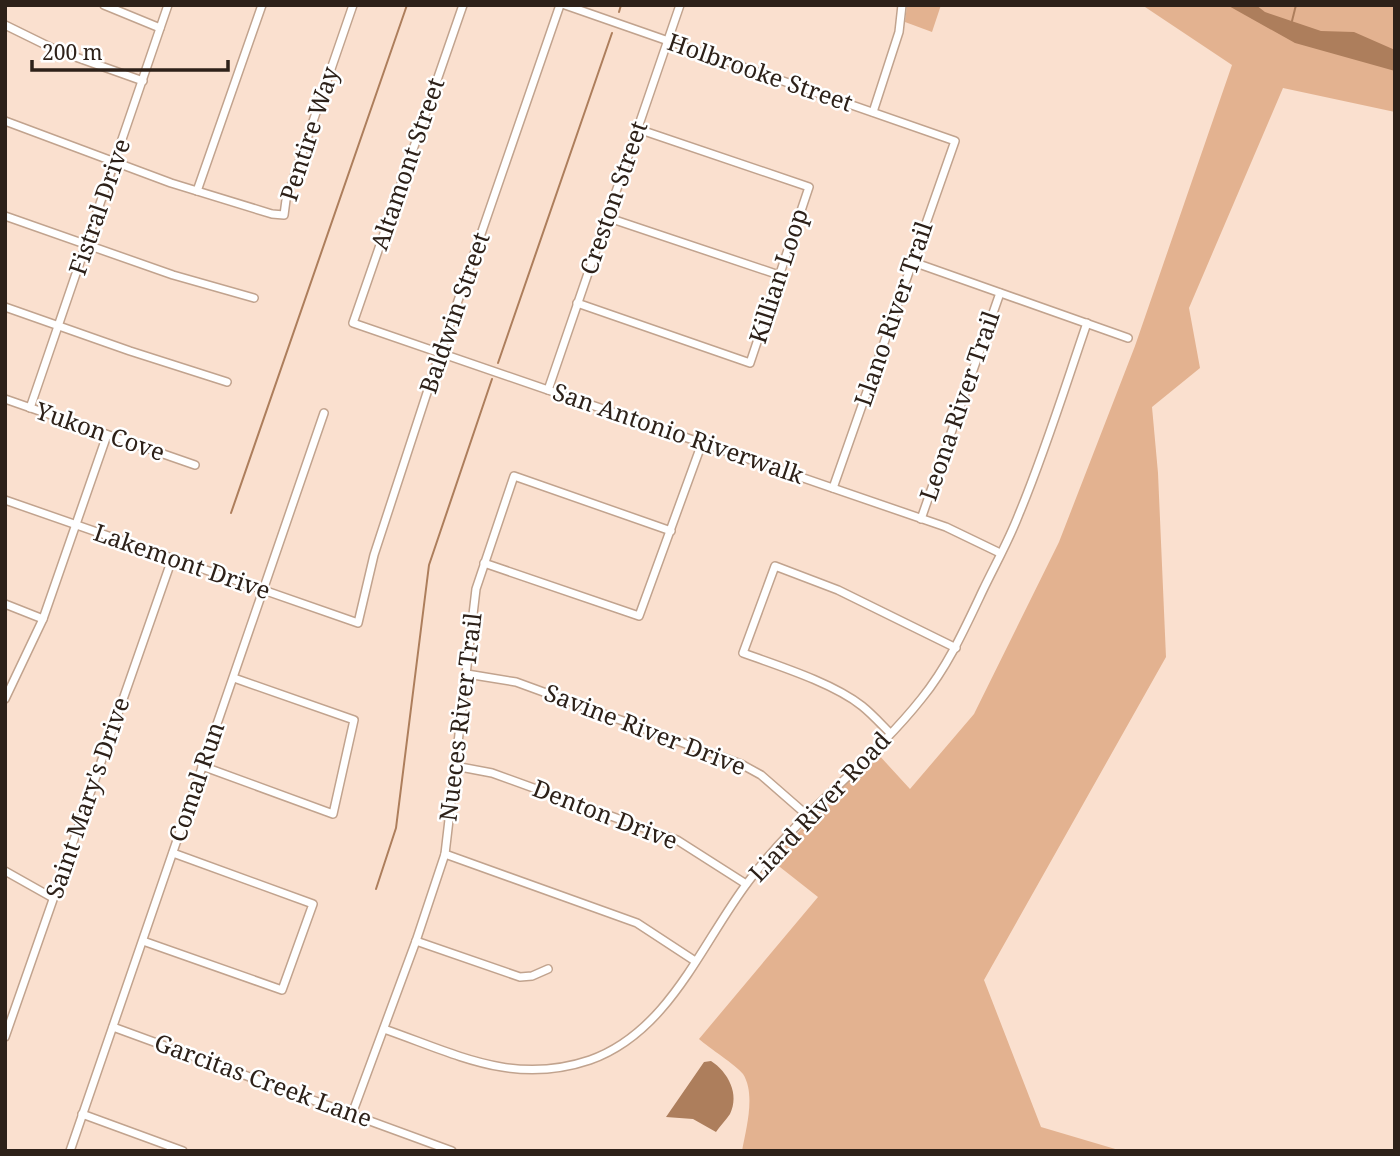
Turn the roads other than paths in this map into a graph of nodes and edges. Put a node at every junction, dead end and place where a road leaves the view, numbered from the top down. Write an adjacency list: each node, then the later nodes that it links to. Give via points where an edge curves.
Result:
1 (104, 5): 10 (street)
2 (168, 5): 10 (street, Fistral Drive)
3 (262, 5): 18 (street)
4 (353, 5): 18 (street, Pentire Way, via 284,215)
5 (463, 5): 28 (street, Altamont Street)
6 (563, 5): 11 (street, Holbrooke Street); 32 (street, Baldwin Street)
7 (680, 5): 11 (street, Creston Street)
8 (902, 5): 13 (street, via 899,32)
9 (5, 25): 12 (street, via 56,50)
10 (160, 28): 12 (street, Fistral Drive)
11 (668, 41): 13 (street, Holbrooke Street); 15 (street, Creston Street)
12 (143, 81): 17 (street, Fistral Drive)
13 (873, 112): 16 (street, Holbrooke Street)
14 (5, 121): 17 (street, Pentire Way)
15 (638, 129): 20 (street, Creston Street); 23 (street, Killian Loop, via 808,187)
16 (955, 141): 22 (street, Llano River Trail)
17 (115, 163): 18 (street, Pentire Way); 21 (street, Fistral Drive)
18 (197, 191)
19 (5, 216): 21 (street)
20 (609, 218): 23 (street); 26 (street, Creston Street)
21 (87, 245): 25 (street); 30 (street, Fistral Drive)
22 (913, 262): 24 (street); 41 (street, Llano River Trail)
23 (779, 275): 26 (street, Killian Loop, via 750,363)
24 (999, 293): 29 (street); 43 (street, Leona River Trail)
25 (254, 298)
26 (577, 303): 34 (street, Creston Street)
27 (5, 307): 30 (street)
28 (353, 323): 32 (street, San Antonio Riverwalk)
29 (1087, 323): 31 (street); 46 (street, Liard River Road, via 1031,486)
30 (60, 326): 33 (street); 36 (street, Fistral Drive)
31 (1128, 338)
32 (440, 353): 34 (street, San Antonio Riverwalk); 52 (street, Baldwin Street, via 374,555)
33 (227, 382)
34 (548, 390): 39 (street, San Antonio Riverwalk)
35 (5, 399): 36 (street, Yukon Cove)
36 (30, 408): 38 (street, Yukon Cove)
37 (324, 413): 49 (street, Comal Run)
38 (107, 435): 40 (street, Yukon Cove); 44 (street)
39 (702, 443): 41 (street, San Antonio Riverwalk); 45 (street)
40 (195, 465)
41 (833, 488): 43 (street, San Antonio Riverwalk)
42 (5, 500): 44 (street, Lakemont Drive)
43 (920, 519): 46 (street, San Antonio Riverwalk)
44 (75, 525): 47 (street, Lakemont Drive); 51 (street)
45 (671, 531): 48 (street, via 639,616); 48 (street, Nueces River Trail, via 514,476)
46 (1000, 553): 53 (street, Liard River Road)
47 (172, 559): 49 (street, Lakemont Drive); 65 (street, Saint Mary's Drive)
48 (484, 563): 54 (street, Nueces River Trail)
49 (263, 590): 52 (street, Lakemont Drive); 55 (street, Comal Run)
50 (5, 604): 51 (street)
51 (43, 619): 56 (street)
52 (358, 623)
53 (956, 648): 57 (street, Liard River Road, via 921,700); 57 (street, via 838,590 775,566 743,653 841,694)
54 (467, 674): 59 (street, Nueces River Trail); 60 (street, Savine River Drive, via 523,685 741,764 761,775)
55 (234, 678): 58 (street, Comal Run); 58 (street, via 354,720 333,814)
56 (5, 699)
57 (890, 733): 60 (street, Liard River Road)
58 (202, 766): 61 (street, Comal Run)
59 (455, 766): 62 (street, Nueces River Trail); 64 (street, Denton Drive, via 492,773 677,840)
60 (808, 817): 64 (street, Liard River Road)
61 (173, 853): 66 (street, Comal Run); 66 (street, via 313,904 282,990)
62 (445, 854): 67 (street, Nueces River Trail); 68 (street, via 637,923)
63 (5, 871): 65 (street)
64 (746, 884): 68 (street, Liard River Road)
65 (52, 898): 72 (street, Saint Mary's Drive)
66 (143, 941): 70 (street, Comal Run)
67 (416, 941): 69 (street, via 520,977); 71 (street, Nueces River Trail)
68 (695, 961): 71 (street, Liard River Road, via 642,1030 612,1050 572,1065 516,1071 489,1066)
69 (548, 969)
70 (113, 1027): 73 (street, Comal Run); 74 (street, Garcitas Creek Lane)
71 (384, 1028): 74 (street, Nueces River Trail)
72 (5, 1038)
73 (82, 1114): 75 (street, Comal Run); 76 (street)
74 (352, 1114): 77 (street, Garcitas Creek Lane)
75 (69, 1151)
76 (183, 1151)
77 (452, 1151)

